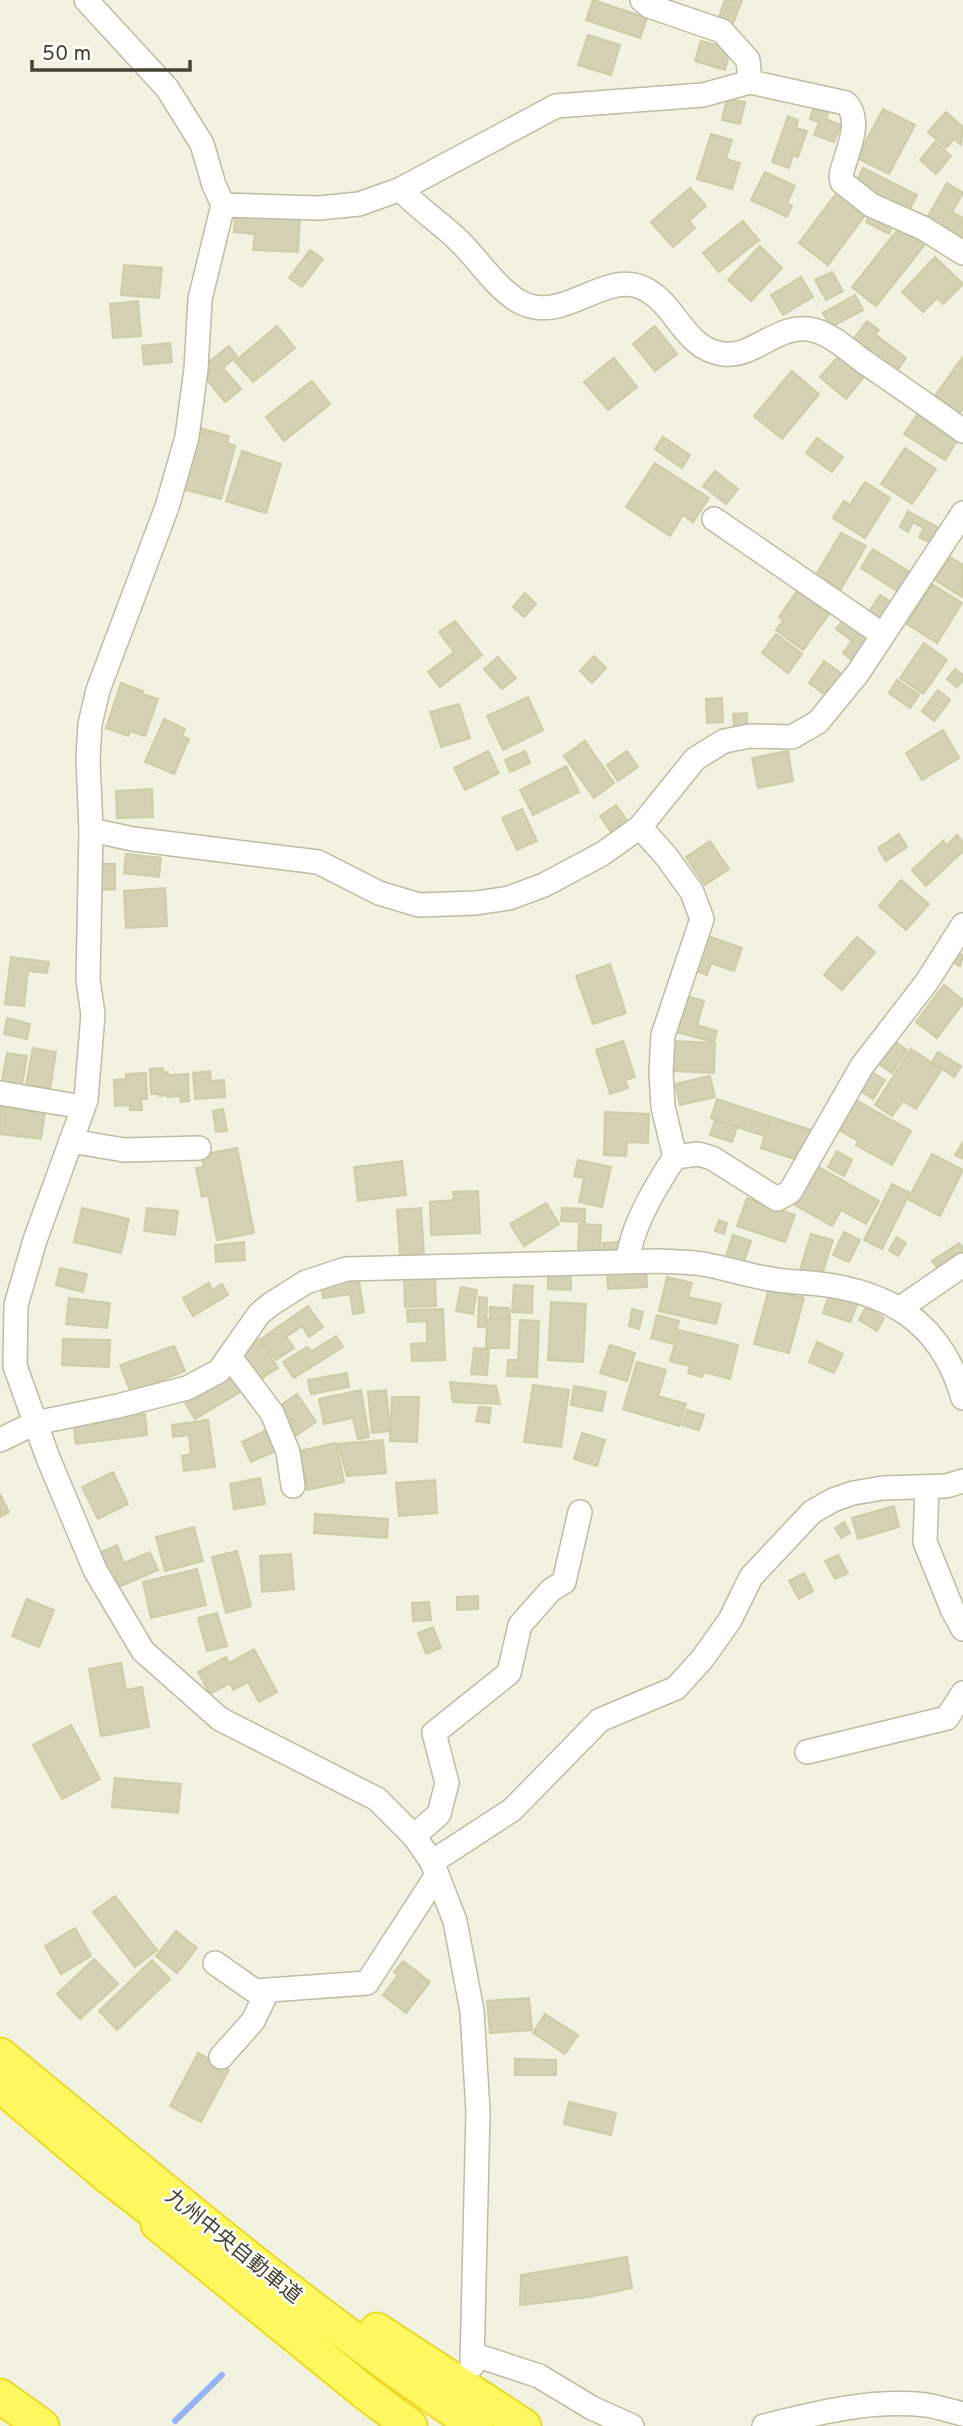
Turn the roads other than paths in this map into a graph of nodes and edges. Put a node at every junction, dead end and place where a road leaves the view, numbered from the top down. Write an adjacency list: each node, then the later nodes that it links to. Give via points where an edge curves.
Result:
1 (86, 0): 5 (street, via 167,88 202,144)
2 (642, 0): 3 (street, via 722,31 748,60)
3 (750, 82): 4 (street, via 703,95 556,106); 6 (street, via 846,103 855,118 842,182 871,205 923,228)
4 (401, 189): 5 (street, via 359,204 319,208); 7 (street, via 519,301 558,307 614,285 647,289 690,337 721,354 741,352 782,332 813,330)
5 (223, 205): 12 (street, via 200,299 187,437 90,724)
6 (963, 253)
7 (963, 431)
8 (963, 513): 10 (street)
9 (713, 519): 10 (street)
10 (883, 635): 11 (street, via 818,722 792,737 724,741 695,759)
11 (640, 827): 12 (street, via 544,885 509,898 419,905 379,893 318,862); 18 (street, via 692,892 702,919 663,1035 663,1107)
12 (91, 830): 15 (street, via 88,980 93,1014)
13 (963, 925): 18 (street, via 926,983 862,1066 790,1192 776,1199 712,1158 698,1154)
14 (0, 1093): 15 (street)
15 (83, 1107): 16 (street)
16 (71, 1141): 17 (street, via 124,1150); 24 (street, via 16,1305 15,1366)
17 (199, 1148)
18 (675, 1157): 19 (street, via 635,1231)
19 (628, 1261): 21 (street, via 703,1265 835,1286 869,1294); 22 (street, via 346,1269 306,1282 271,1304)
20 (963, 1265): 21 (street)
21 (899, 1309): 23 (street, via 936,1339)
22 (230, 1357): 24 (street, via 219,1371 187,1388); 27 (street, via 272,1413 288,1452)
23 (963, 1398)
24 (35, 1423): 25 (street); 33 (street, via 95,1570 143,1651 220,1719 377,1799)
25 (0, 1440)
26 (963, 1481): 28 (street)
27 (293, 1486)
28 (926, 1487): 30 (street, via 925,1542); 34 (street, via 853,1493 812,1512 751,1577 730,1620 676,1688 600,1720 512,1810)
29 (580, 1512): 33 (street, via 564,1582 520,1625 509,1674 434,1732 447,1783 439,1814)
30 (963, 1629)
31 (963, 1693): 32 (street, via 947,1718)
32 (807, 1752)
33 (414, 1836): 34 (street)
34 (434, 1868): 36 (street, via 367,1983); 48 (street, via 455,1921 472,2011 478,2111 472,2360 539,2376)
35 (215, 1963): 36 (street, via 255,1991)
36 (268, 1990): 38 (street, via 253,2021)
37 (0, 2055): 40 (highway, 九州中央自動車道)
38 (221, 2057)
39 (0, 2085): 40 (highway, 九州中央自動車道)
40 (113, 2164): 44 (highway, via 169,2234); 45 (highway, 九州中央自動車道, via 307,2330); 46 (highway, 九州中央自動車道); 47 (highway, via 285,2269)
41 (0, 2396): 43 (highway)
42 (963, 2414): 49 (street, via 926,2405 841,2407)
43 (41, 2426)
44 (410, 2426)
45 (440, 2426)
46 (476, 2426)
47 (524, 2426)
48 (632, 2426)
49 (764, 2426)

